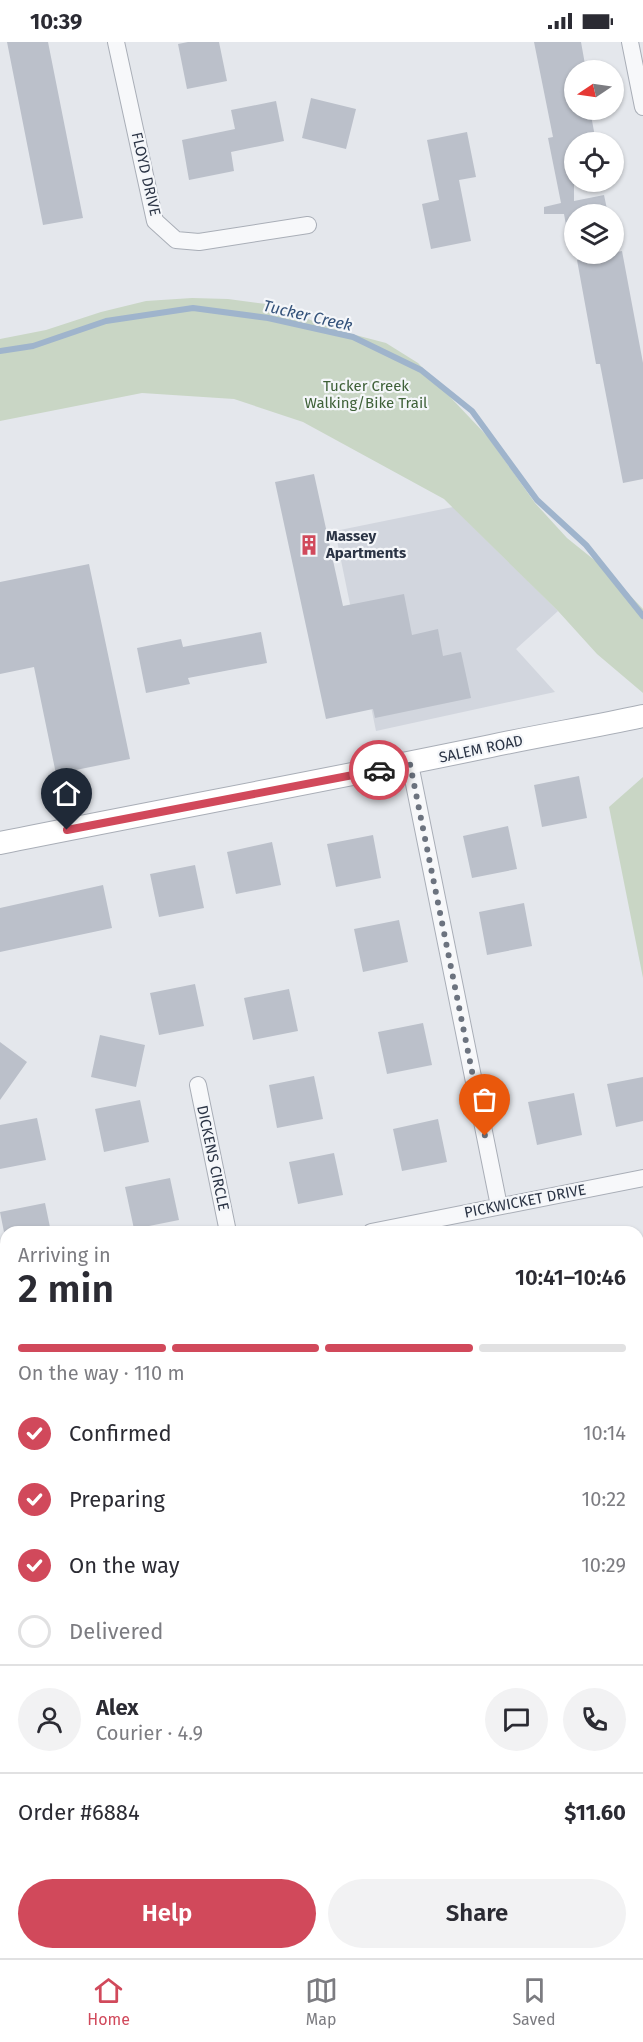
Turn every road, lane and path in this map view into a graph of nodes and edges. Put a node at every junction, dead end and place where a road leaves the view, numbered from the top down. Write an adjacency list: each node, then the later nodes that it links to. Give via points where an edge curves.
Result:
1 (116, 42): 5 (street, FLOYD DRIVE, via 155,221 176,240 199,242)
2 (630, 42): 3 (street)
3 (640, 73): 4 (street)
4 (643, 107)
5 (308, 225)
6 (643, 716): 7 (main road, SALEM ROAD)
7 (410, 764): 8 (main road, SALEM ROAD); 11 (street)
8 (0, 843)
9 (198, 1085): 12 (street, DICKENS CIRCLE)
10 (643, 1178): 11 (street, PICKWICKET DRIVE)
11 (499, 1206): 13 (street, PICKWICKET DRIVE)
12 (227, 1226)
13 (401, 1226)

